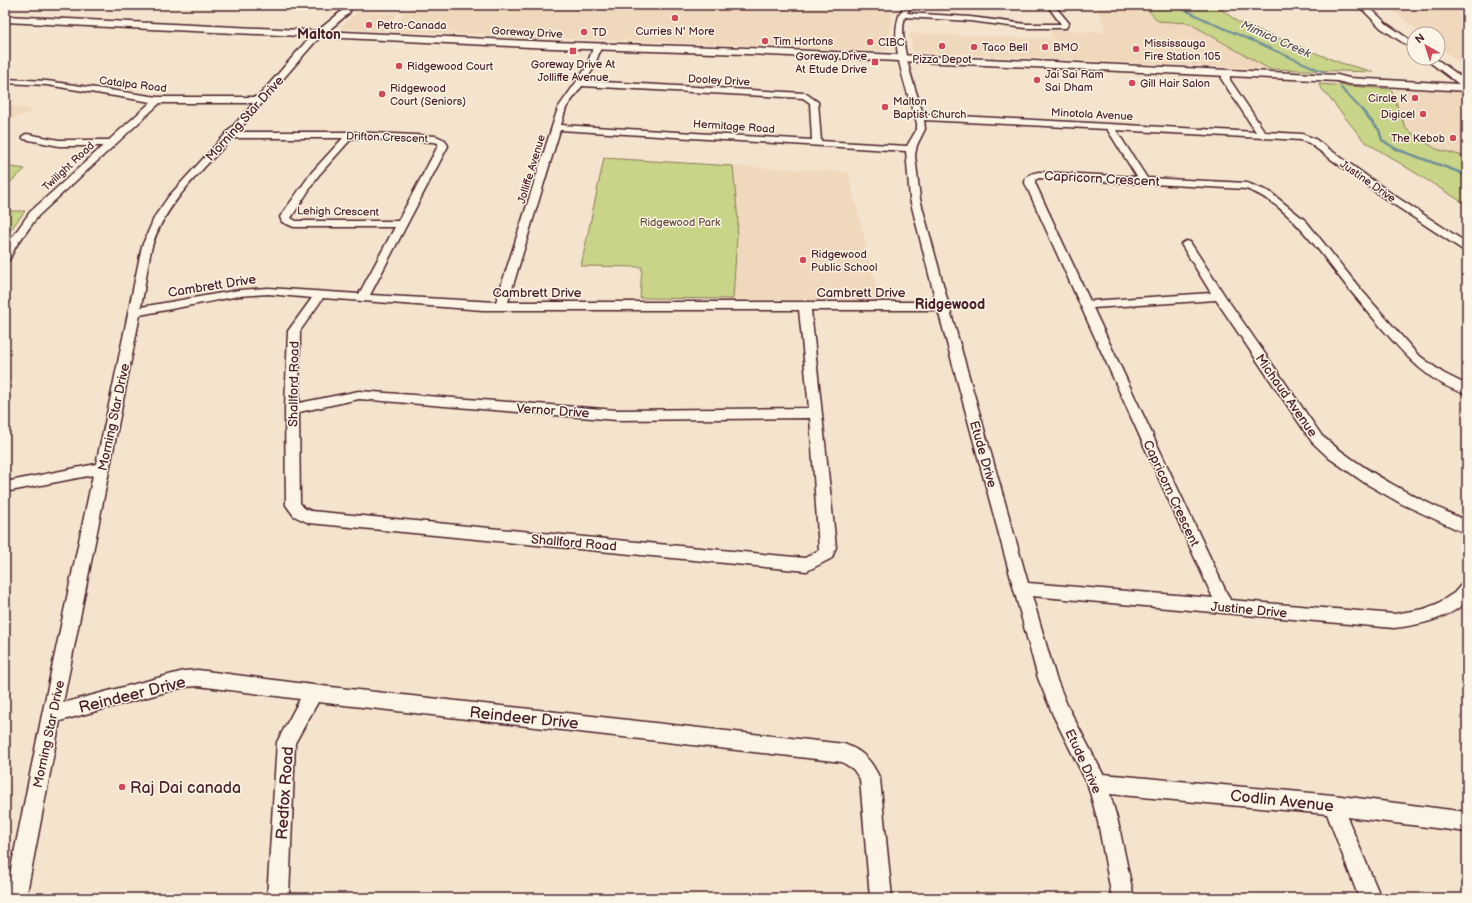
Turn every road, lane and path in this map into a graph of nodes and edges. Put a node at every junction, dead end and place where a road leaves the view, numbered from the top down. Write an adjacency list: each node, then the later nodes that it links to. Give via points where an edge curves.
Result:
1 (350, 5): 9 (street, Morning Star Drive)
2 (909, 5): 6 (street, Etude Drive)
3 (1050, 5): 6 (street, via 1065,23 1063,26 1026,26)
4 (1362, 5): 10 (main road, via 1384,26)
5 (1379, 9): 8 (main road)
6 (903, 15): 12 (street, Etude Drive, via 900,31)
7 (5, 20): 9 (main road, Goreway Drive)
8 (1406, 30)
9 (319, 34): 11 (main road, Goreway Drive); 19 (street, Morning Star Drive)
10 (1406, 41)
11 (597, 46): 12 (main road, Goreway Drive); 16 (street, Jolliffe Avenue, via 590,68)
12 (902, 58): 14 (main road, Goreway Drive); 20 (street, Etude Drive)
13 (1440, 66): 17 (main road)
14 (1226, 73): 17 (main road, Goreway Drive, via 1337,78 1349,81); 23 (street, via 1226,80)
15 (5, 81): 18 (street, Catalpa Road, via 47,83)
16 (580, 83): 22 (street, Jolliffe Avenue, via 562,108); 28 (street, Dooley Drive, via 805,96 814,102)
17 (1466, 84)
18 (158, 100): 19 (street, Catalpa Road); 27 (street, Twilight Road)
19 (260, 100): 24 (street, Morning Star Drive)
20 (921, 117): 21 (street, Minotola Avenue); 29 (street, Etude Drive, via 921,129)
21 (1110, 127): 23 (street, Minotola Avenue); 30 (street)
22 (557, 128): 28 (street, Hermitage Road); 39 (street, Jolliffe Avenue)
23 (1262, 134): 33 (street, Justine Drive, via 1296,136 1312,141 1388,196)
24 (229, 135): 25 (street, Drifton Crescent); 42 (street, Morning Star Drive, via 160,216 147,246)
25 (350, 135): 31 (street, Drifton Crescent, via 436,139 442,142 443,146); 31 (street, Lehigh Crescent, via 315,174 285,216 286,220 294,224)
26 (27, 138): 27 (street, via 59,143)
27 (111, 143): 34 (street, Twilight Road, via 34,214 10,246)
28 (817, 143): 29 (street, Hermitage Road)
29 (911, 149): 41 (street, Etude Drive, via 915,199)
30 (1143, 179): 38 (street, Capricorn Crescent, via 1039,175 1030,179); 43 (street, Capricorn Crescent, via 1247,186 1266,194 1302,223 1413,357 1438,376)
31 (402, 224): 37 (street, Drifton Crescent)
32 (1186, 244): 36 (street, Michaud Avenue)
33 (1467, 248)
34 (5, 258)
35 (320, 294): 37 (street, Cambrett Drive); 42 (street, Cambrett Drive, via 253,291); 44 (street, Shallford Road, via 294,331)
36 (1219, 296): 38 (street); 48 (street, Michaud Avenue, via 1306,426 1333,454 1371,482)
37 (363, 297): 39 (street, Cambrett Drive)
38 (1085, 305): 51 (street, Capricorn Crescent)
39 (501, 306): 40 (street, Cambrett Drive)
40 (805, 306): 41 (street, Cambrett Drive); 45 (street, Shallford Road)
41 (942, 306): 49 (street, Etude Drive)
42 (134, 312): 46 (street, Morning Star Drive, via 120,391)
43 (1467, 390)
44 (292, 409): 45 (street, Vernor Drive, via 359,395 617,415); 45 (street, Shallford Road, via 292,505 309,517 807,565 826,554 828,547)
45 (816, 413)
46 (102, 468): 47 (street); 53 (street, Morning Star Drive)
47 (5, 487)
48 (1467, 528)
49 (1024, 590): 51 (street, Justine Drive); 54 (street, Etude Drive, via 1047,678 1059,709)
50 (1467, 590): 51 (street, Justine Drive, via 1435,612 1416,619 1394,621)
51 (1225, 607)
52 (313, 693): 53 (street, Reindeer Drive, via 198,678 184,679); 58 (street, Redfox Road, via 286,742); 59 (street, Reindeer Drive, via 844,753 865,767 870,779)
53 (51, 715): 57 (street, Morning Star Drive)
54 (1097, 783): 55 (street, Codlin Avenue); 60 (street, Etude Drive, via 1108,822)
55 (1333, 805): 56 (street, Codlin Avenue); 61 (street)
56 (1467, 822)
57 (15, 898)
58 (278, 898)
59 (881, 898)
60 (1123, 898)
61 (1370, 898)

